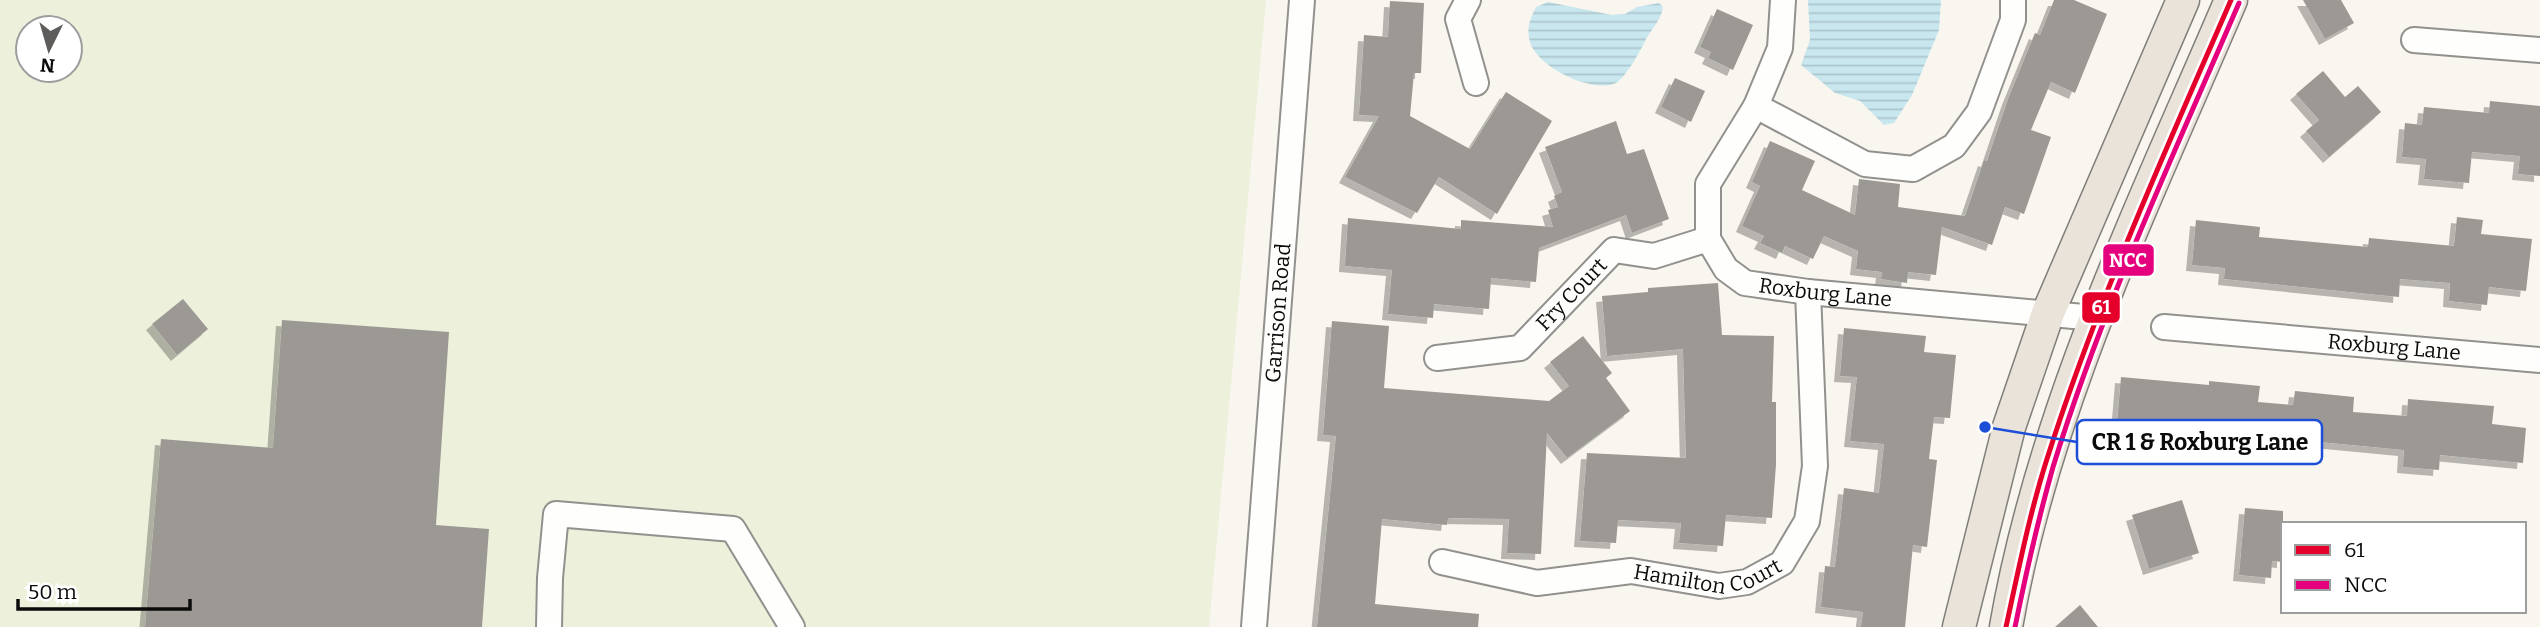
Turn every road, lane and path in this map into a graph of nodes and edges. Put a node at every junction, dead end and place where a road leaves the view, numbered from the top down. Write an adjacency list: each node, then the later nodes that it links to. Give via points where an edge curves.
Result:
1 (1302, 0): 21 (street, Garrison Road)
2 (1468, 0): 9 (street, via 1458,19)
3 (1783, 0): 10 (street, via 1780,48)
4 (2014, 0): 10 (street, via 2013,20 1979,112 1954,146 1913,169 1865,164)
5 (2183, 0): 13 (main road)
6 (2231, 0): 14 (main road)
7 (2414, 40): 8 (street)
8 (2540, 50)
9 (1476, 83)
10 (1756, 106): 11 (street, via 1708,184)
11 (1708, 239): 12 (street, Roxburg Lane, via 1726,269 1745,283); 16 (street, Fry Court, via 1654,256 1614,250 1520,348)
12 (1808, 292): 13 (street, Roxburg Lane); 18 (street, Hamilton Court, via 1815,466 1807,521 1782,563 1747,582 1719,586 1631,572 1537,583)
13 (2048, 313): 14 (street, Roxburg Lane); 22 (main road, via 2009,427)
14 (2095, 318): 23 (main road, via 2052,436 2016,566)
15 (2164, 327): 17 (street, Roxburg Lane)
16 (1437, 358)
17 (2540, 360)
18 (1442, 562)
19 (549, 627): 20 (street, via 556,514 733,529)
20 (792, 627)
21 (1254, 627)
22 (1959, 627)
23 (2006, 627)

